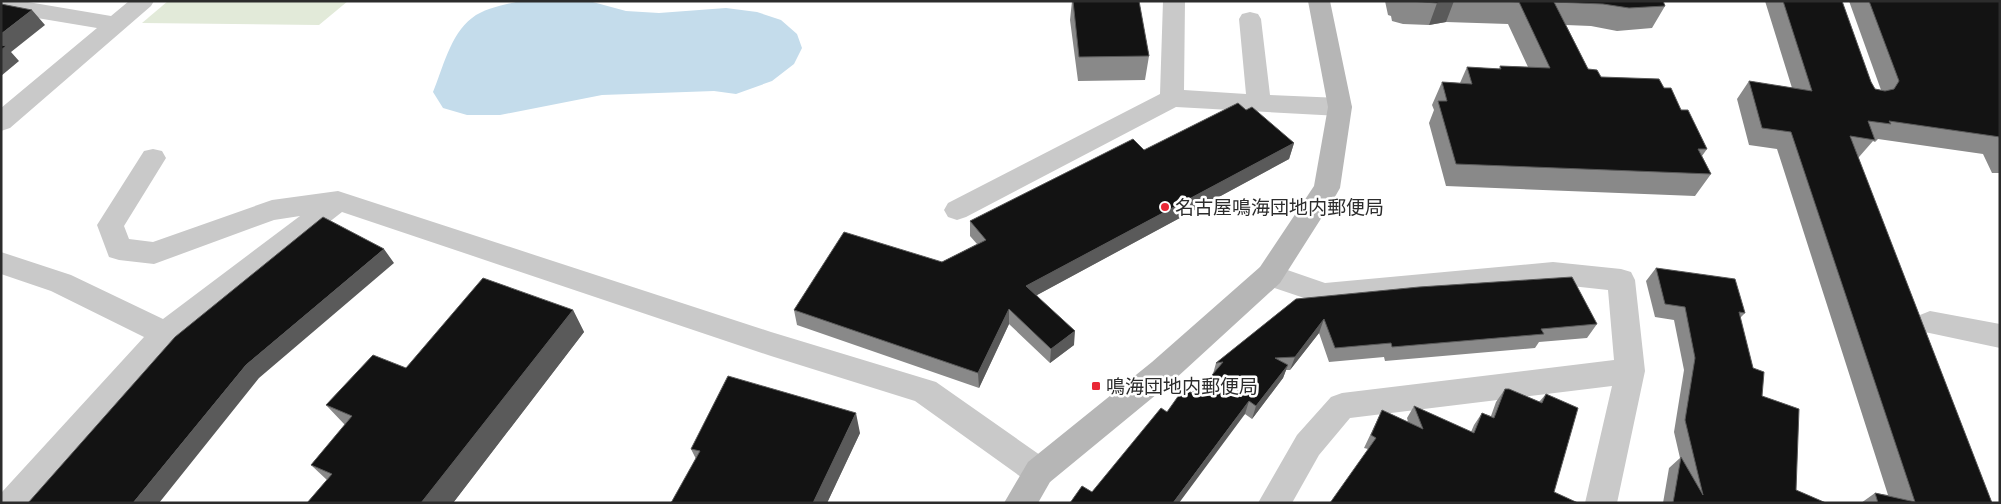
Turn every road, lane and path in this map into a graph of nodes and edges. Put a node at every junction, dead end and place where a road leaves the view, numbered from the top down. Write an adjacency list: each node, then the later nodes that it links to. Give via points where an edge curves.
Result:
1 (143, 1): 6 (street)
2 (1174, 1): 7 (street)
3 (1319, 1): 9 (street)
4 (1, 5): 6 (street)
5 (1250, 20): 8 (street)
6 (116, 24): 10 (street)
7 (1172, 98): 8 (street); 13 (street)
8 (1259, 103): 9 (street)
9 (1340, 107): 15 (street, via 1328,188)
10 (1, 122)
11 (153, 158): 12 (street, via 110,225 119,249 154,253 272,210)
12 (338, 201): 17 (street); 20 (street, via 771,344 925,391)
13 (957, 210)
14 (1, 263): 17 (street, via 61,283)
15 (1270, 275): 19 (street, via 1325,294 1553,273 1621,280); 20 (street, via 1163,371)
16 (1930, 323): 18 (street)
17 (165, 334): 21 (street)
18 (2000, 336)
19 (1630, 371): 23 (street, via 1342,406 1308,446); 24 (street)
20 (1039, 472): 22 (street)
21 (14, 503)
22 (1020, 503)
23 (1274, 503)
24 (1601, 503)

